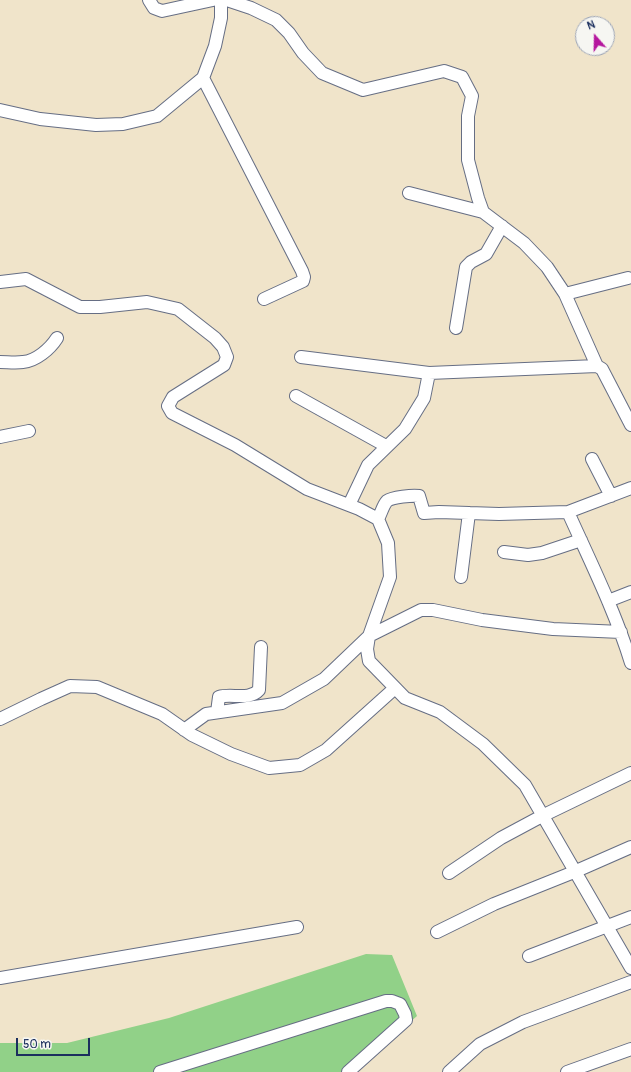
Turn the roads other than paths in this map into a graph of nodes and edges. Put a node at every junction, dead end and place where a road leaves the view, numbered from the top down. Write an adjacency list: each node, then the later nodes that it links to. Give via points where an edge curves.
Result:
1 (149, 0): 2 (street, via 154,8 162,11)
2 (213, 0)
3 (221, 0): 5 (street, via 221,18 215,46)
4 (227, 0): 8 (street, via 276,20 322,73 363,90 444,70 462,77 472,96 468,116 468,160)
5 (203, 78): 6 (street, via 157,116 123,124 96,125 40,119); 13 (street, via 304,277 303,281)
6 (0, 110)
7 (409, 193): 8 (street)
8 (483, 212): 9 (street)
9 (502, 226): 12 (street, via 524,243 547,267); 14 (street, via 486,254 466,267)
10 (628, 278): 12 (street)
11 (0, 282): 28 (street, via 26,279 80,307 147,302 178,309 215,338 227,357 224,366 173,397 168,406 172,413 235,445 307,489)
12 (565, 294): 18 (street)
13 (264, 299)
14 (456, 328)
15 (57, 338): 17 (street, via 41,355 24,362)
16 (301, 358): 19 (street)
17 (0, 362)
18 (597, 366): 19 (street); 21 (street, via 602,369)
19 (429, 373): 24 (street, via 424,398 405,430)
20 (296, 396): 24 (street)
21 (631, 425)
22 (29, 431): 23 (street)
23 (0, 436)
24 (386, 446): 28 (street, via 368,465)
25 (592, 459): 27 (street)
26 (631, 488): 27 (street)
27 (611, 496): 29 (street)
28 (349, 505): 31 (street)
29 (568, 512): 30 (street); 32 (street)
30 (469, 513): 31 (street, via 424,512 420,496 415,495 387,501); 34 (street)
31 (378, 519): 38 (street, via 388,543 390,577)
32 (581, 540): 33 (street, via 542,553 528,555); 36 (street)
33 (504, 552)
34 (461, 577)
35 (631, 592): 36 (street)
36 (608, 601): 37 (street)
37 (621, 632): 38 (street, via 553,629 421,610); 40 (street)
38 (369, 636): 41 (street, via 366,649 369,661); 42 (street, via 324,679 282,703)
39 (261, 647): 42 (street, via 259,690 250,696 219,697)
40 (631, 663)
41 (395, 688): 44 (street, via 326,750 300,765 269,768 230,754); 46 (street, via 405,698 440,712 483,744 525,785)
42 (217, 712): 44 (street, via 206,714)
43 (0, 719): 44 (street, via 70,686 97,687 162,714)
44 (184, 730)
45 (631, 773): 46 (street)
46 (542, 816): 48 (street); 49 (street, via 501,838)
47 (631, 847): 48 (street)
48 (574, 872): 51 (street); 53 (street, via 494,904)
49 (449, 873)
50 (631, 917): 51 (street)
51 (606, 926): 54 (street); 55 (street)
52 (297, 927): 56 (street)
53 (437, 932)
54 (529, 956)
55 (631, 968)
56 (0, 978)
57 (631, 982): 61 (street, via 523,1022 480,1044)
58 (631, 1049): 62 (street)
59 (160, 1072): 60 (street, via 386,1001 400,1004 406,1014 406,1020)
60 (348, 1072)
61 (448, 1072)
62 (567, 1072)

